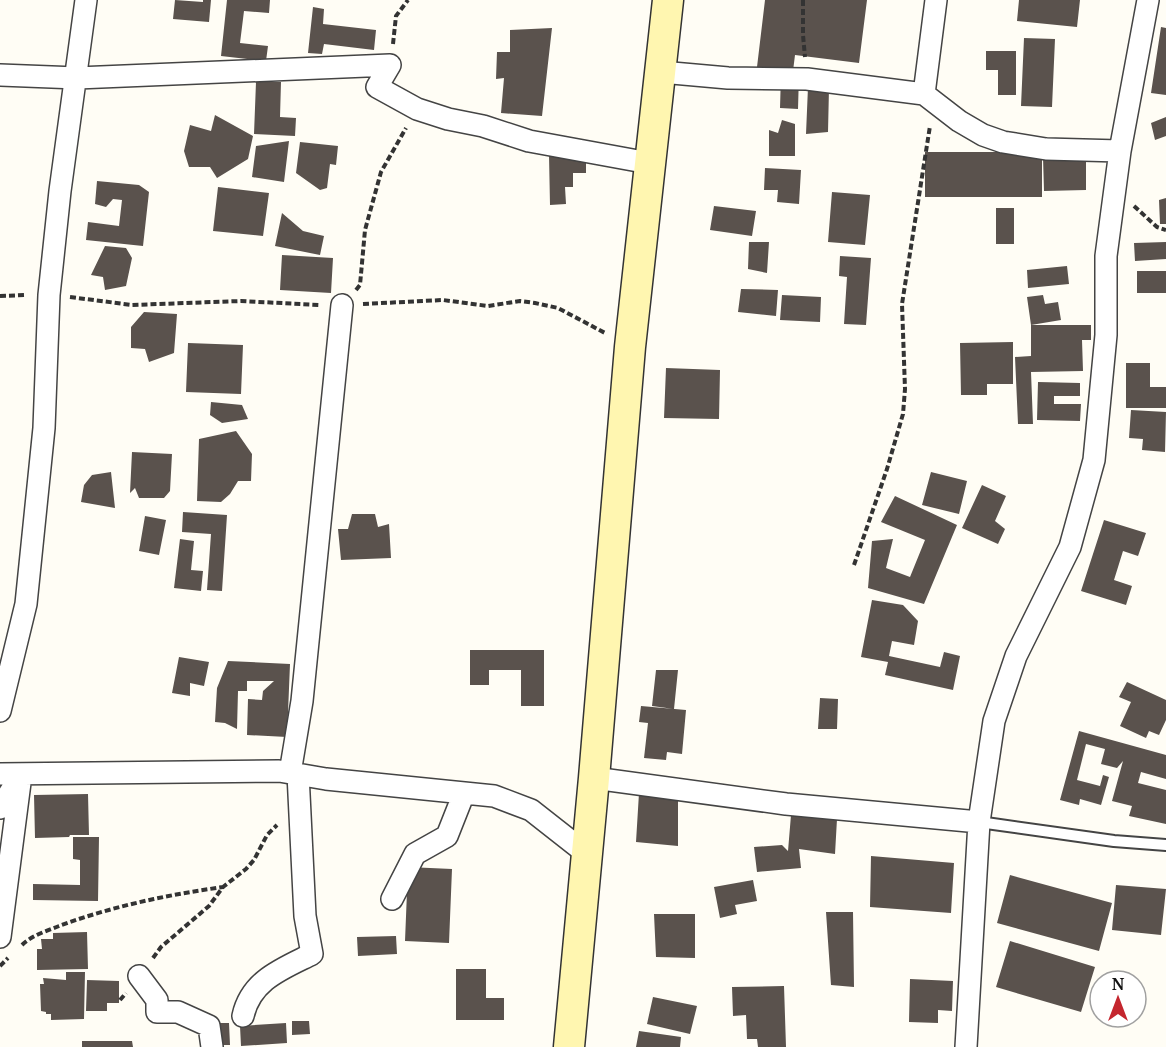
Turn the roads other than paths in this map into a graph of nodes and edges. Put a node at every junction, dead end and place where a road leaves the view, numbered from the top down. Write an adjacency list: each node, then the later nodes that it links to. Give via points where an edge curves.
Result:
1 (86, 0): 7 (street)
2 (668, 0): 5 (main road)
3 (936, 0): 8 (street)
4 (1148, 0): 9 (street)
5 (660, 72): 8 (street, via 807,79); 10 (main road)
6 (0, 75): 7 (street)
7 (77, 78): 10 (street, via 390,65 377,87 417,109 529,141); 12 (street, via 60,191 44,428 26,604)
8 (930, 98): 9 (street, via 959,121 1003,142 1046,149)
9 (1120, 151): 19 (street, via 1106,256 1106,335 1094,460 1070,547 1016,656 994,721)
10 (649, 163): 16 (main road)
11 (342, 305): 15 (street)
12 (0, 711)
13 (0, 774): 14 (street)
14 (21, 774): 15 (street, via 279,771); 18 (street); 23 (street)
15 (294, 774): 17 (street); 25 (street, via 305,916 312,954 271,974 256,988)
16 (594, 778): 19 (street, via 786,804); 21 (main road)
17 (464, 793): 21 (street, via 495,796 531,810); 22 (street, via 447,836 415,854)
18 (0, 808)
19 (979, 822): 20 (lane); 28 (street)
20 (1166, 845)
21 (587, 854): 27 (main road)
22 (392, 899)
23 (0, 937)
24 (139, 976): 26 (street, via 157,1000 157,1012 178,1012 209,1026)
25 (243, 1016)
26 (212, 1047)
27 (569, 1047)
28 (966, 1047)

